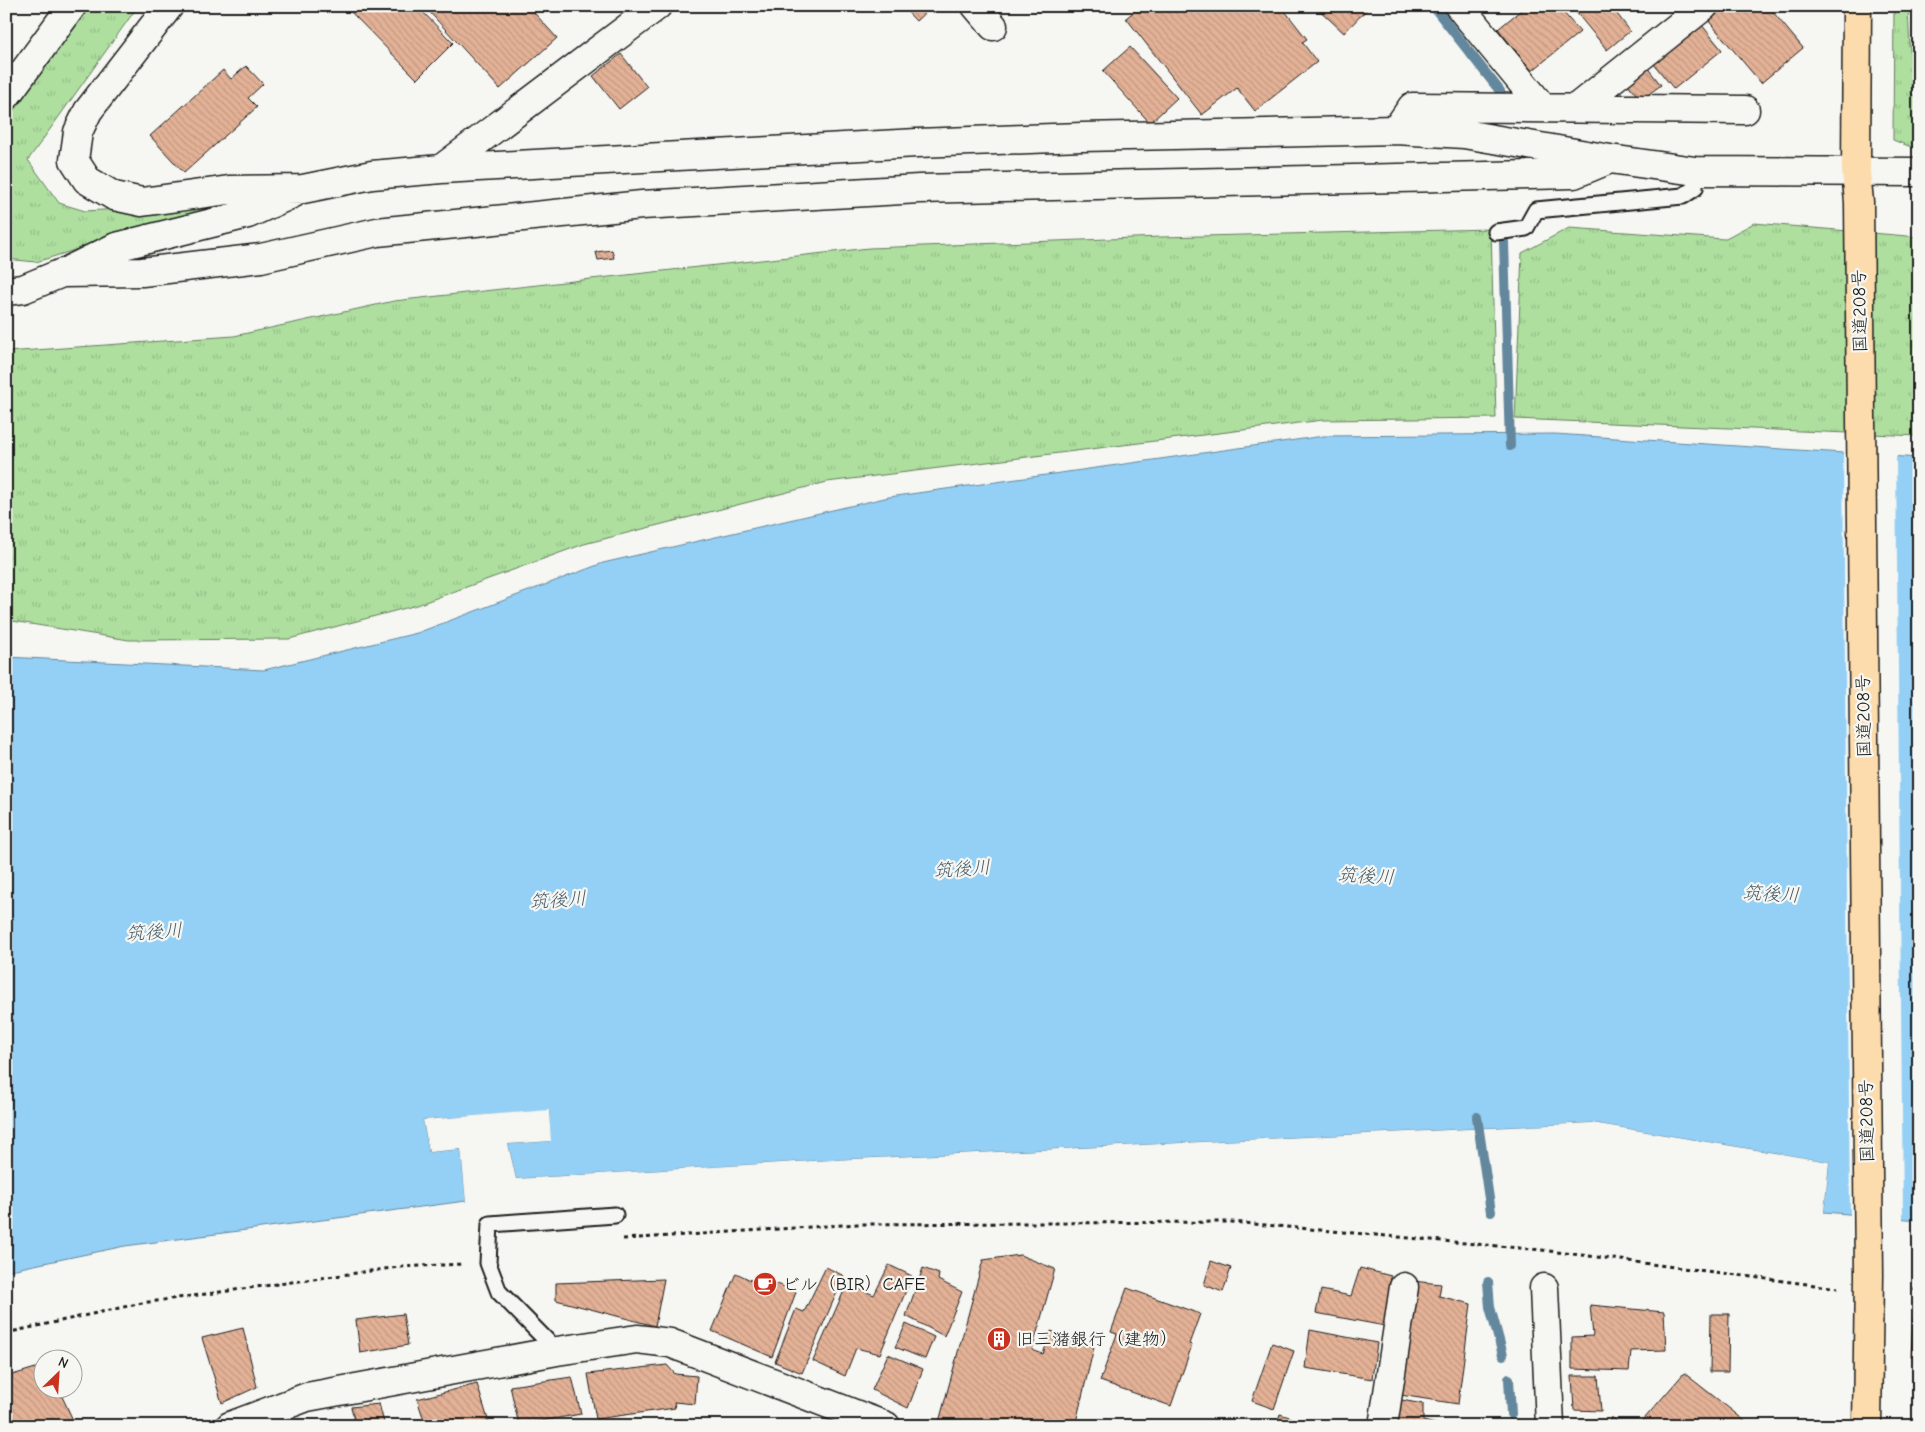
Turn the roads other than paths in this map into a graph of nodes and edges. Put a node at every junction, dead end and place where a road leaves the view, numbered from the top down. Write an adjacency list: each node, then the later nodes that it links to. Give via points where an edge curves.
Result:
1 (72, 6): 7 (street)
2 (169, 6): 17 (street, via 88,111 78,132 74,160 87,180 114,196 142,202 229,190)
3 (657, 6): 13 (street)
4 (1459, 6): 8 (street)
5 (1704, 6): 9 (street)
6 (1857, 6): 15 (highway, 国道208号)
7 (6, 96)
8 (1543, 108): 9 (street); 11 (street, via 1412,107)
9 (1576, 108): 10 (street)
10 (1744, 110)
11 (1396, 130): 12 (street, via 1464,134); 13 (street, via 917,143)
12 (1610, 159): 14 (street); 19 (street, via 1574,174 919,189 642,205 377,232 261,258 142,272)
13 (441, 169): 17 (street, via 372,175)
14 (1695, 171): 15 (street); 18 (lane, via 1695,188 1683,196 1536,210 1526,228)
15 (1856, 171): 16 (street); 29 (highway, 国道208号, via 1859,202 1869,1276)
16 (1919, 172)
17 (303, 189): 19 (street, via 248,214 116,248)
18 (1496, 232)
19 (62, 273): 20 (street, via 23,289)
20 (6, 291)
21 (615, 1215): 24 (lane, via 490,1224 488,1263 499,1292)
22 (1404, 1287): 27 (street)
23 (1544, 1288): 28 (street)
24 (557, 1351): 25 (street, via 306,1397); 26 (street, via 638,1339 670,1343)
25 (230, 1426)
26 (886, 1426)
27 (1383, 1426)
28 (1550, 1426)
29 (1867, 1426)

